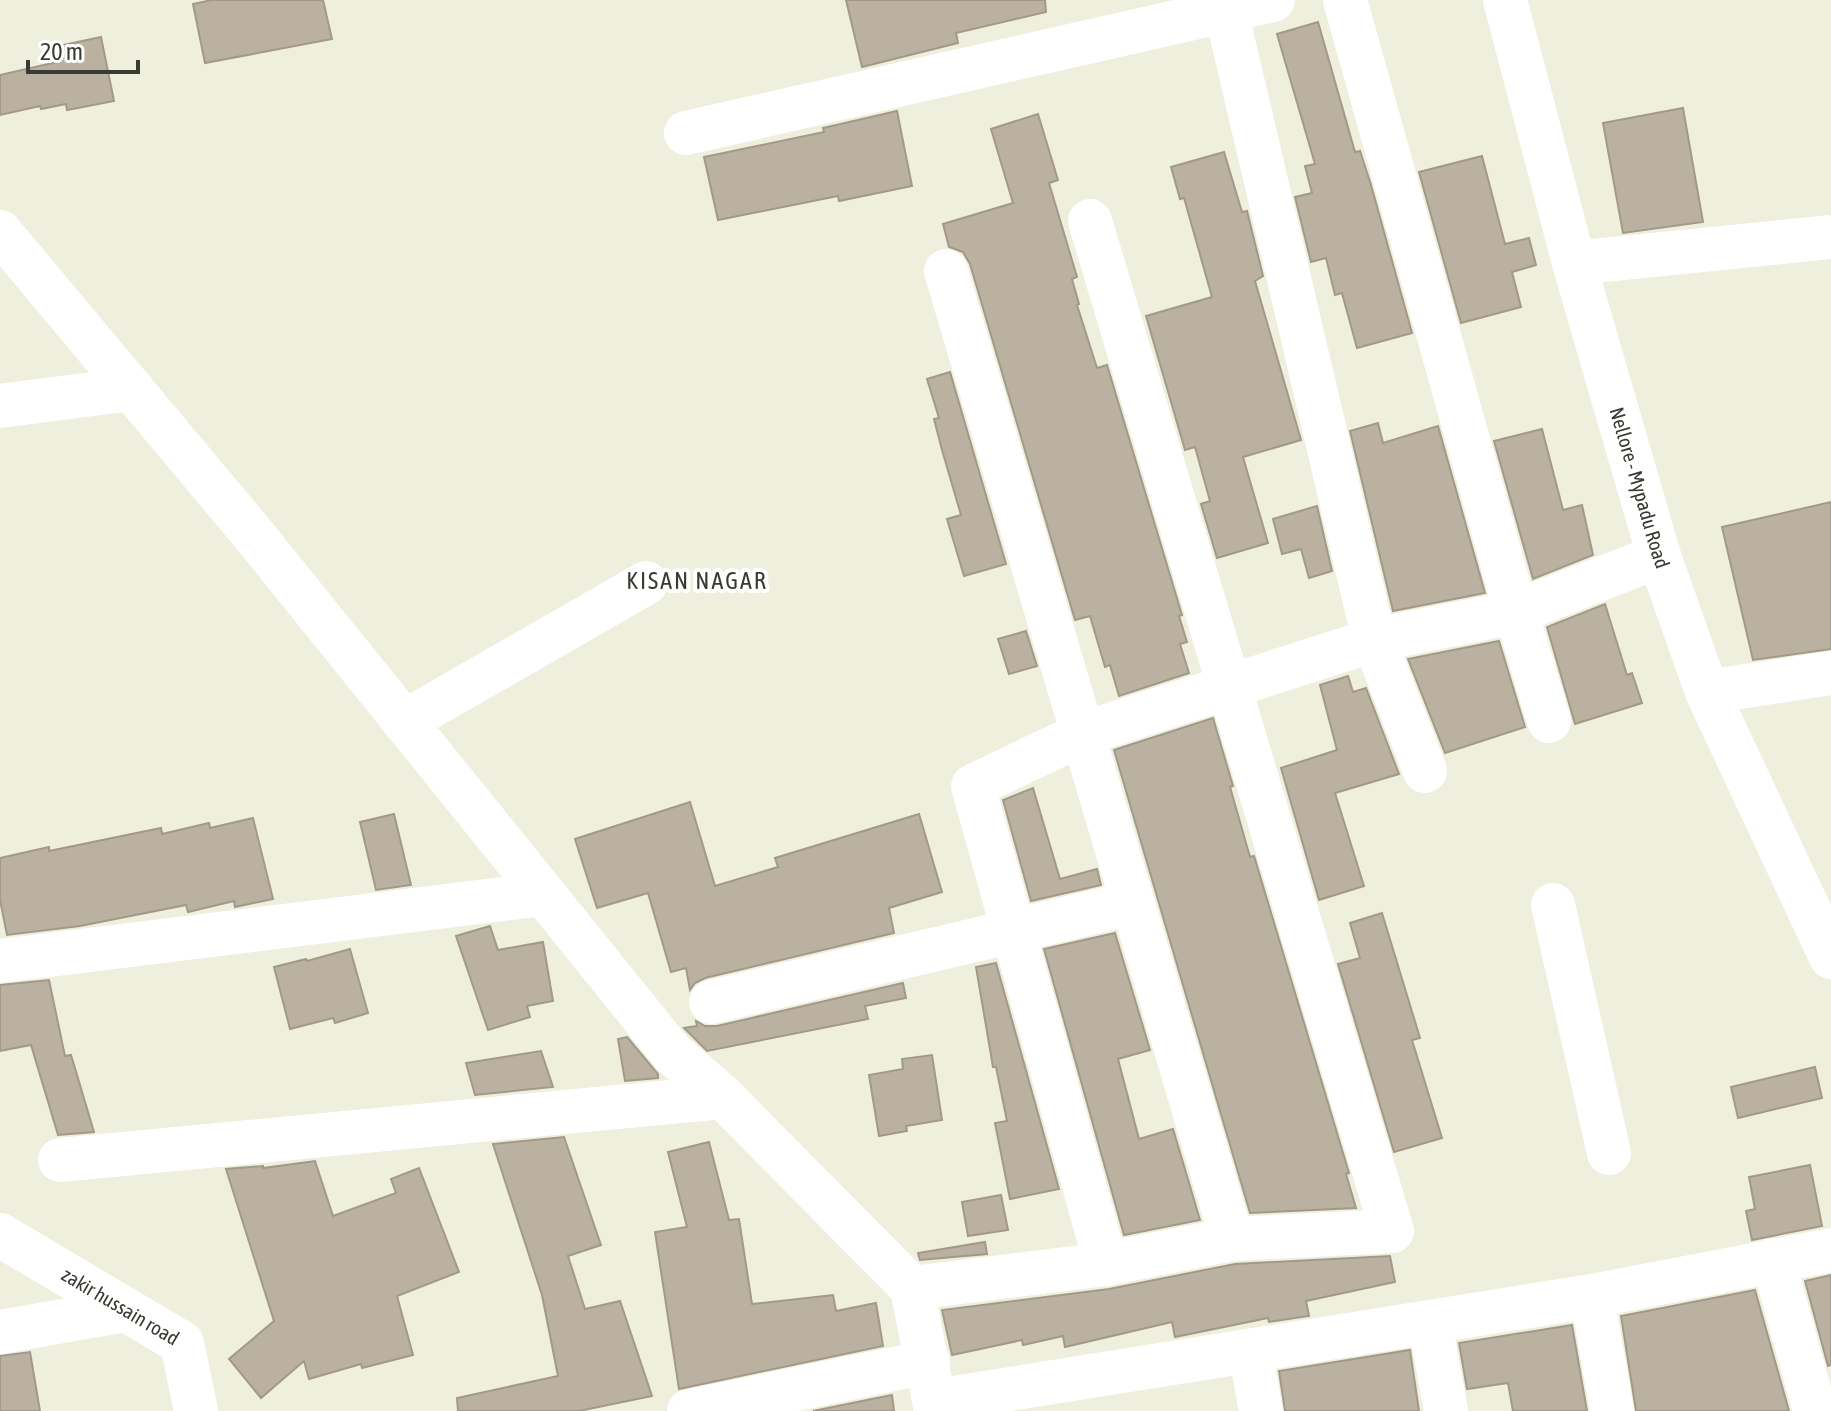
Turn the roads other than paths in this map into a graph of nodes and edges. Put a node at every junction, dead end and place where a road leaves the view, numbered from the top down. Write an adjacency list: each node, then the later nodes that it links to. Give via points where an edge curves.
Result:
1 (1273, 0): 4 (street)
2 (1345, 0): 15 (street)
3 (1505, 0): 9 (street, Nellore - Mypadu Road)
4 (1226, 11): 5 (street); 16 (street)
5 (686, 133)
6 (1090, 221): 18 (street)
7 (0, 232): 11 (street)
8 (1831, 237): 9 (street)
9 (1574, 263): 13 (street, Nellore - Mypadu Road)
10 (946, 271): 22 (street)
11 (132, 389): 12 (street); 21 (street)
12 (0, 406)
13 (1659, 556): 15 (street); 19 (street, Nellore - Mypadu Road)
14 (646, 583): 21 (street)
15 (1516, 612): 16 (street); 20 (street)
16 (1374, 640): 18 (street); 23 (street)
17 (1831, 673): 19 (street)
18 (1231, 688): 22 (street); 35 (street, via 1392,1231)
19 (1707, 692): 28 (street, Nellore - Mypadu Road)
20 (1549, 721)
21 (404, 722): 24 (street)
22 (1082, 734): 25 (street); 27 (street, via 973,786)
23 (1425, 771)
24 (544, 894): 29 (street); 31 (street, via 672,1053)
25 (1132, 903): 27 (street); 35 (street)
26 (1553, 905): 32 (street)
27 (1013, 931): 30 (street); 38 (street)
28 (1831, 957)
29 (0, 961)
30 (711, 1002)
31 (723, 1097): 33 (street); 39 (street)
32 (1609, 1153)
33 (60, 1160)
34 (0, 1235): 41 (street, zakir hussain road)
35 (1232, 1239): 38 (street)
36 (1831, 1250): 37 (street)
37 (1773, 1260): 40 (street); 52 (street)
38 (1106, 1264): 39 (street)
39 (912, 1288): 45 (street)
40 (1592, 1296): 42 (street); 51 (street)
41 (125, 1310): 43 (street); 47 (street, zakir hussain road, via 182,1343)
42 (1430, 1323): 44 (street); 50 (street)
43 (0, 1332)
44 (1250, 1351): 45 (street); 49 (street)
45 (933, 1391): 46 (street)
46 (764, 1404): 48 (street)
47 (196, 1411)
48 (689, 1411)
49 (1261, 1411)
50 (1446, 1411)
51 (1612, 1411)
52 (1815, 1411)

